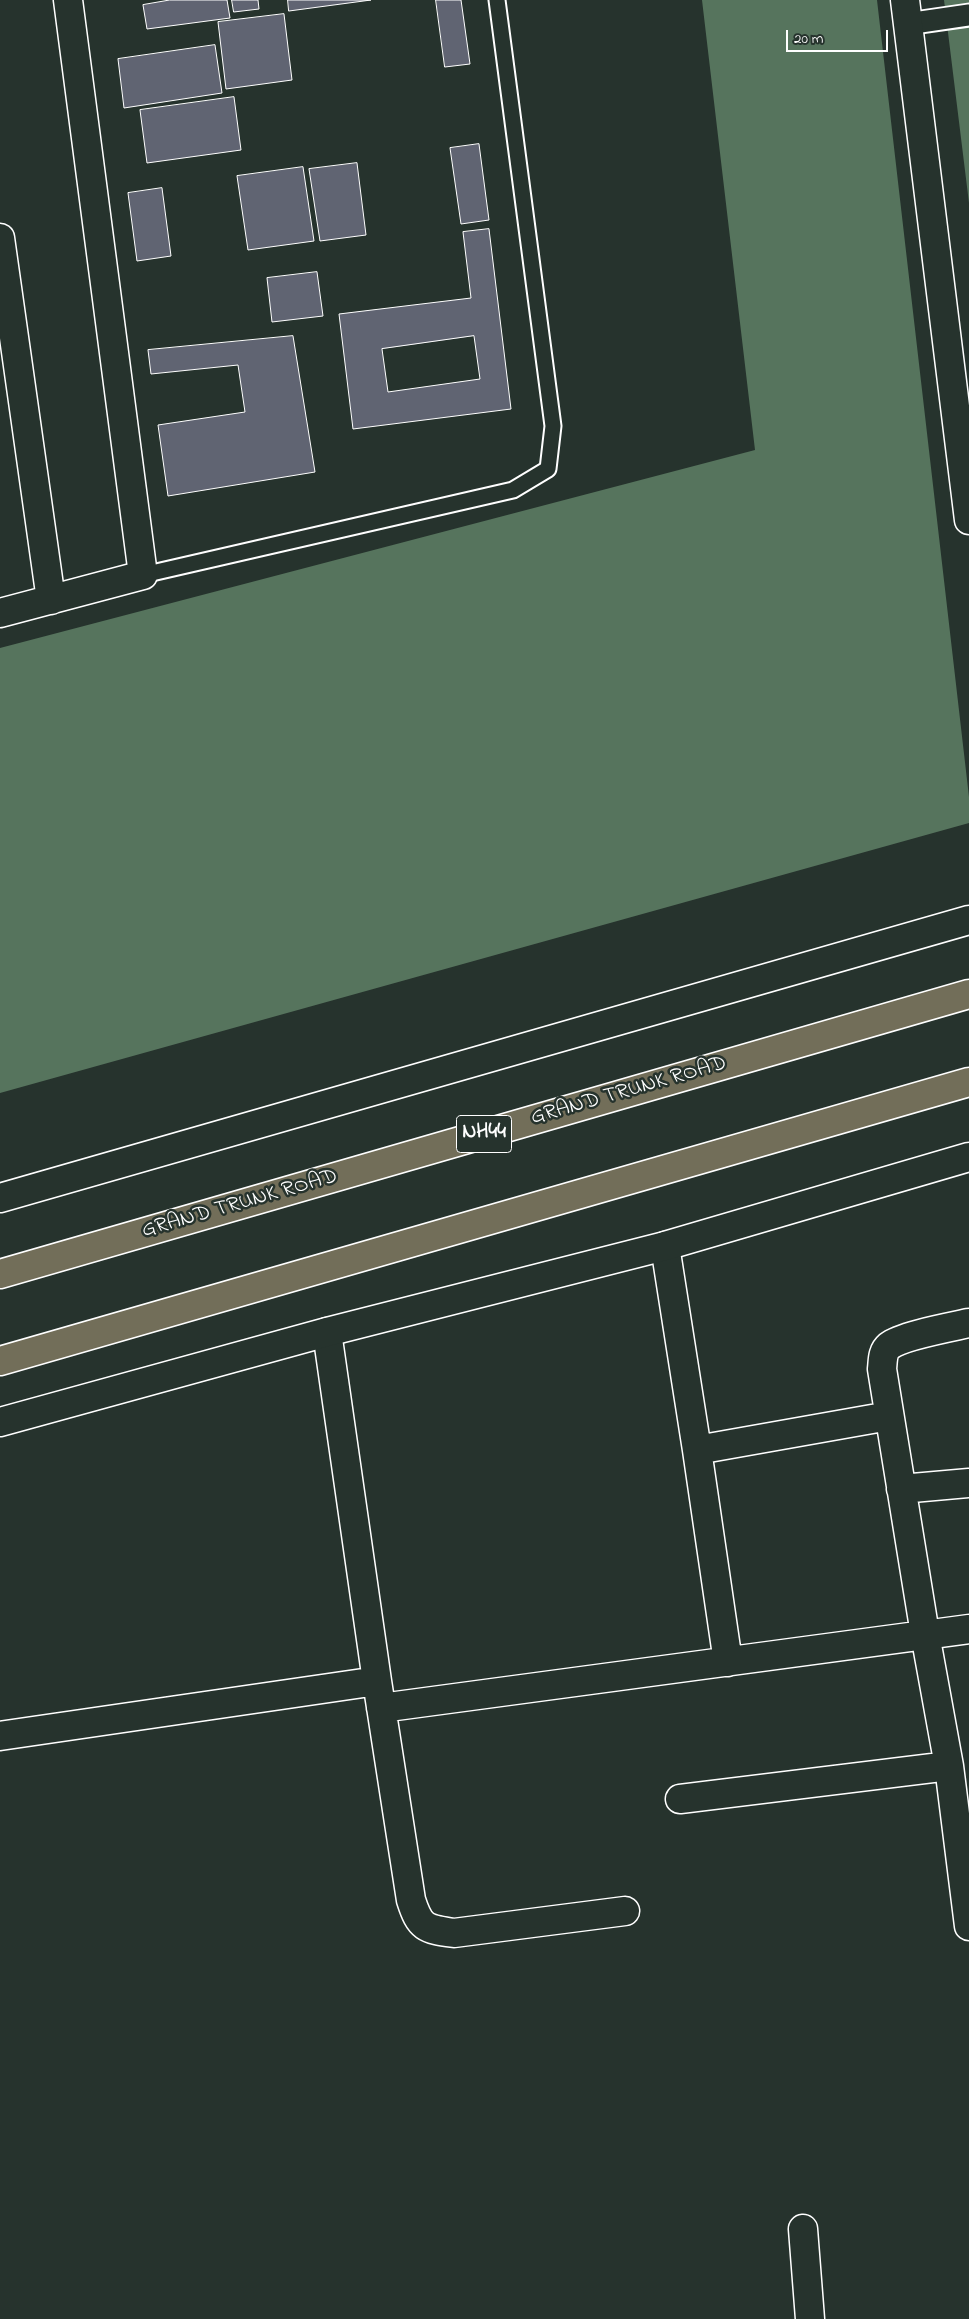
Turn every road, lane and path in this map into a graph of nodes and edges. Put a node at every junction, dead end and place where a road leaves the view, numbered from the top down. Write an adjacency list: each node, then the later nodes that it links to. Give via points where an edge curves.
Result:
1 (68, 0): 7 (street)
2 (497, 0): 7 (lane, via 553,426 548,469 513,490)
3 (906, 12): 4 (street); 6 (street)
4 (969, 15)
5 (0, 238): 8 (street)
6 (969, 520)
7 (142, 575): 8 (street)
8 (51, 600): 9 (street)
9 (0, 613)
10 (969, 920): 14 (street)
11 (969, 994): 16 (highway, GRAND TRUNK ROAD / NH44)
12 (969, 1082): 19 (highway)
13 (969, 1158): 15 (street)
14 (0, 1198)
15 (664, 1246): 18 (street); 22 (street)
16 (0, 1274)
17 (969, 1323): 20 (street, via 901,1340 888,1347 882,1369)
18 (327, 1332): 21 (street); 28 (street)
19 (0, 1361)
20 (889, 1416): 22 (street); 24 (street)
21 (0, 1422)
22 (697, 1450): 27 (street)
23 (969, 1483): 24 (street)
24 (901, 1489): 26 (street)
25 (969, 1629): 26 (street)
26 (925, 1634): 27 (street); 31 (street)
27 (728, 1662): 29 (street)
28 (377, 1681): 29 (street); 30 (street)
29 (381, 1708): 34 (street, via 411,1900 418,1920 432,1930 454,1933)
30 (0, 1736)
31 (950, 1766): 32 (street); 33 (street)
32 (680, 1799)
33 (965, 1862): 35 (street)
34 (625, 1911)
35 (969, 1926)
36 (803, 2228): 37 (street)
37 (810, 2319)

